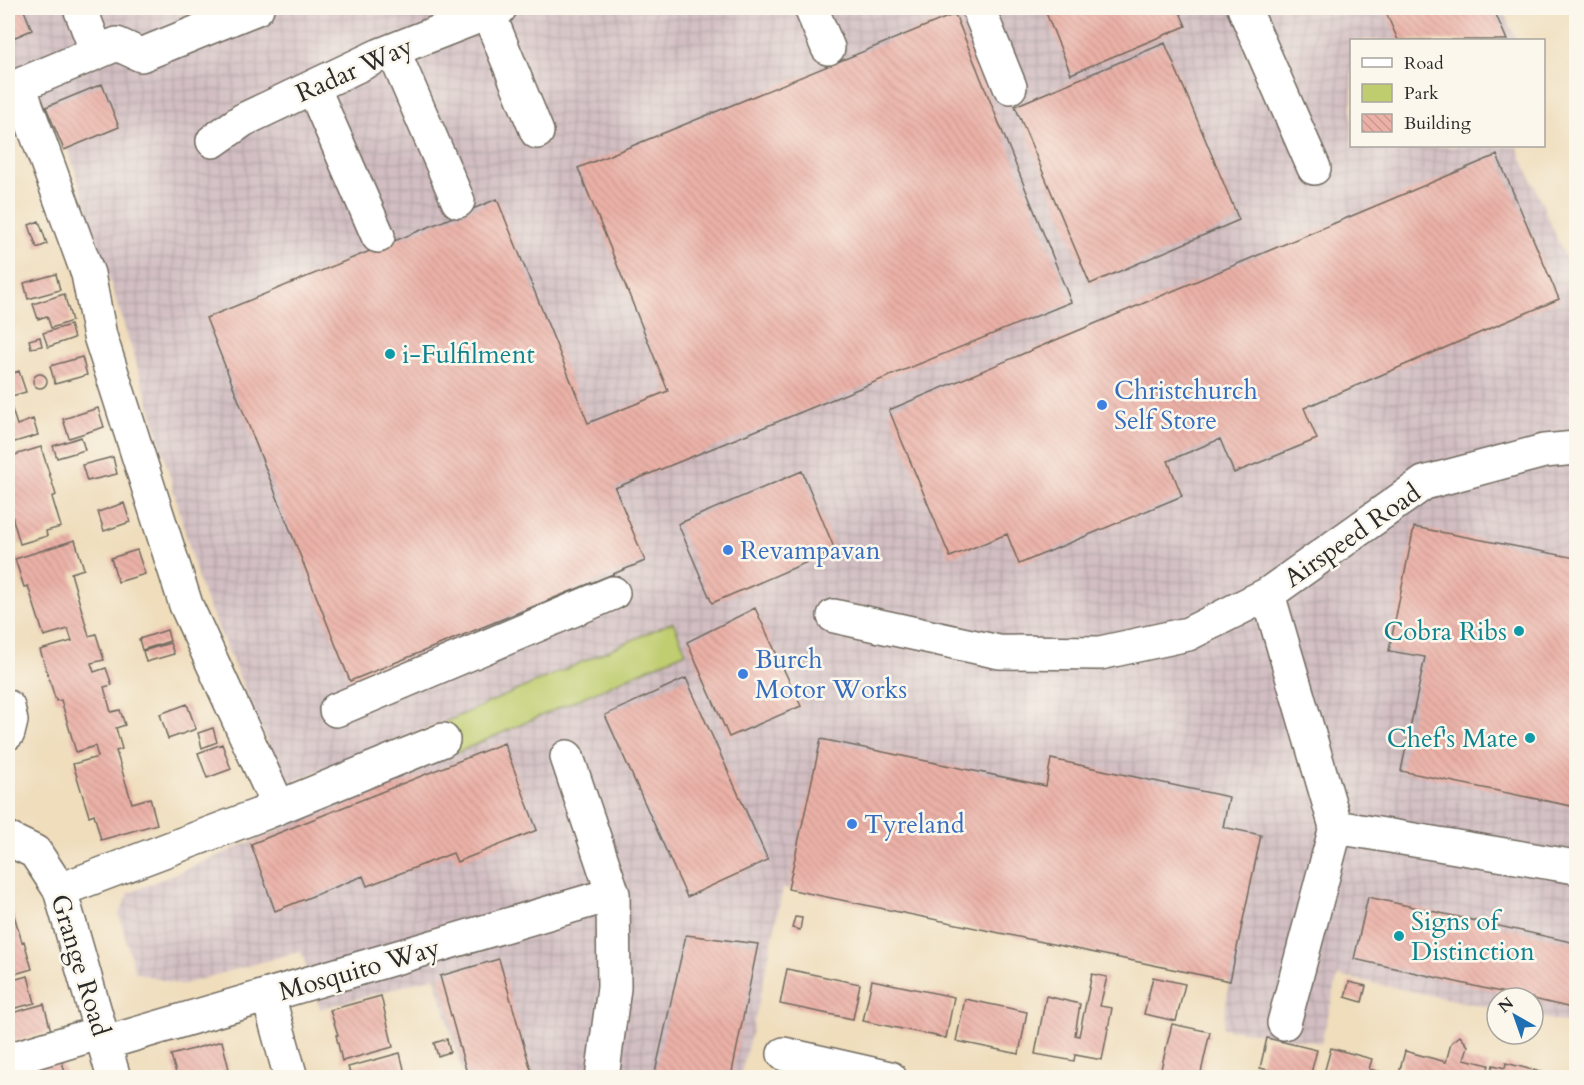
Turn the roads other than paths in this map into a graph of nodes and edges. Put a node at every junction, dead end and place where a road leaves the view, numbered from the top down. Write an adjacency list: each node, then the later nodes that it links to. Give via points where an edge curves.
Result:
1 (80, 8): 9 (street)
2 (257, 8): 9 (street, via 141,55 117,44)
3 (811, 8): 7 (street)
4 (978, 8): 12 (street)
5 (1245, 8): 15 (street)
6 (494, 10): 8 (street, Radar Way); 13 (street)
7 (828, 48)
8 (393, 50): 11 (street, Radar Way); 16 (street)
9 (97, 52): 10 (street)
10 (20, 85): 27 (street, via 88,274 100,336 186,605)
11 (313, 87): 14 (street, Radar Way, via 243,120); 17 (street)
12 (1010, 87)
13 (537, 132)
14 (213, 141)
15 (1314, 168)
16 (458, 201)
17 (378, 236)
18 (1576, 448): 20 (street, Airspeed Road, via 1544,451 1424,483)
19 (613, 593): 23 (street)
20 (1268, 594): 21 (street, Airspeed Road, via 1188,634 1100,652 999,652); 28 (street, Airspeed Road)
21 (834, 616)
22 (8, 707): 24 (street)
23 (336, 710)
24 (8, 732)
25 (443, 740): 27 (street)
26 (567, 757): 32 (street)
27 (270, 804): 31 (street)
28 (1336, 826): 30 (street); 34 (street)
29 (8, 838): 31 (street, Grange Road, via 35,852)
30 (1576, 867)
31 (60, 890): 35 (street, Grange Road)
32 (613, 894): 33 (street, Mosquito Way); 40 (street, via 614,988)
33 (268, 995): 35 (street, Mosquito Way); 39 (street)
34 (1284, 1023)
35 (103, 1038): 37 (street, Mosquito Way); 38 (street, Grange Road)
36 (784, 1054): 41 (street)
37 (8, 1060)
38 (114, 1077)
39 (291, 1077)
40 (602, 1077)
41 (890, 1077)

